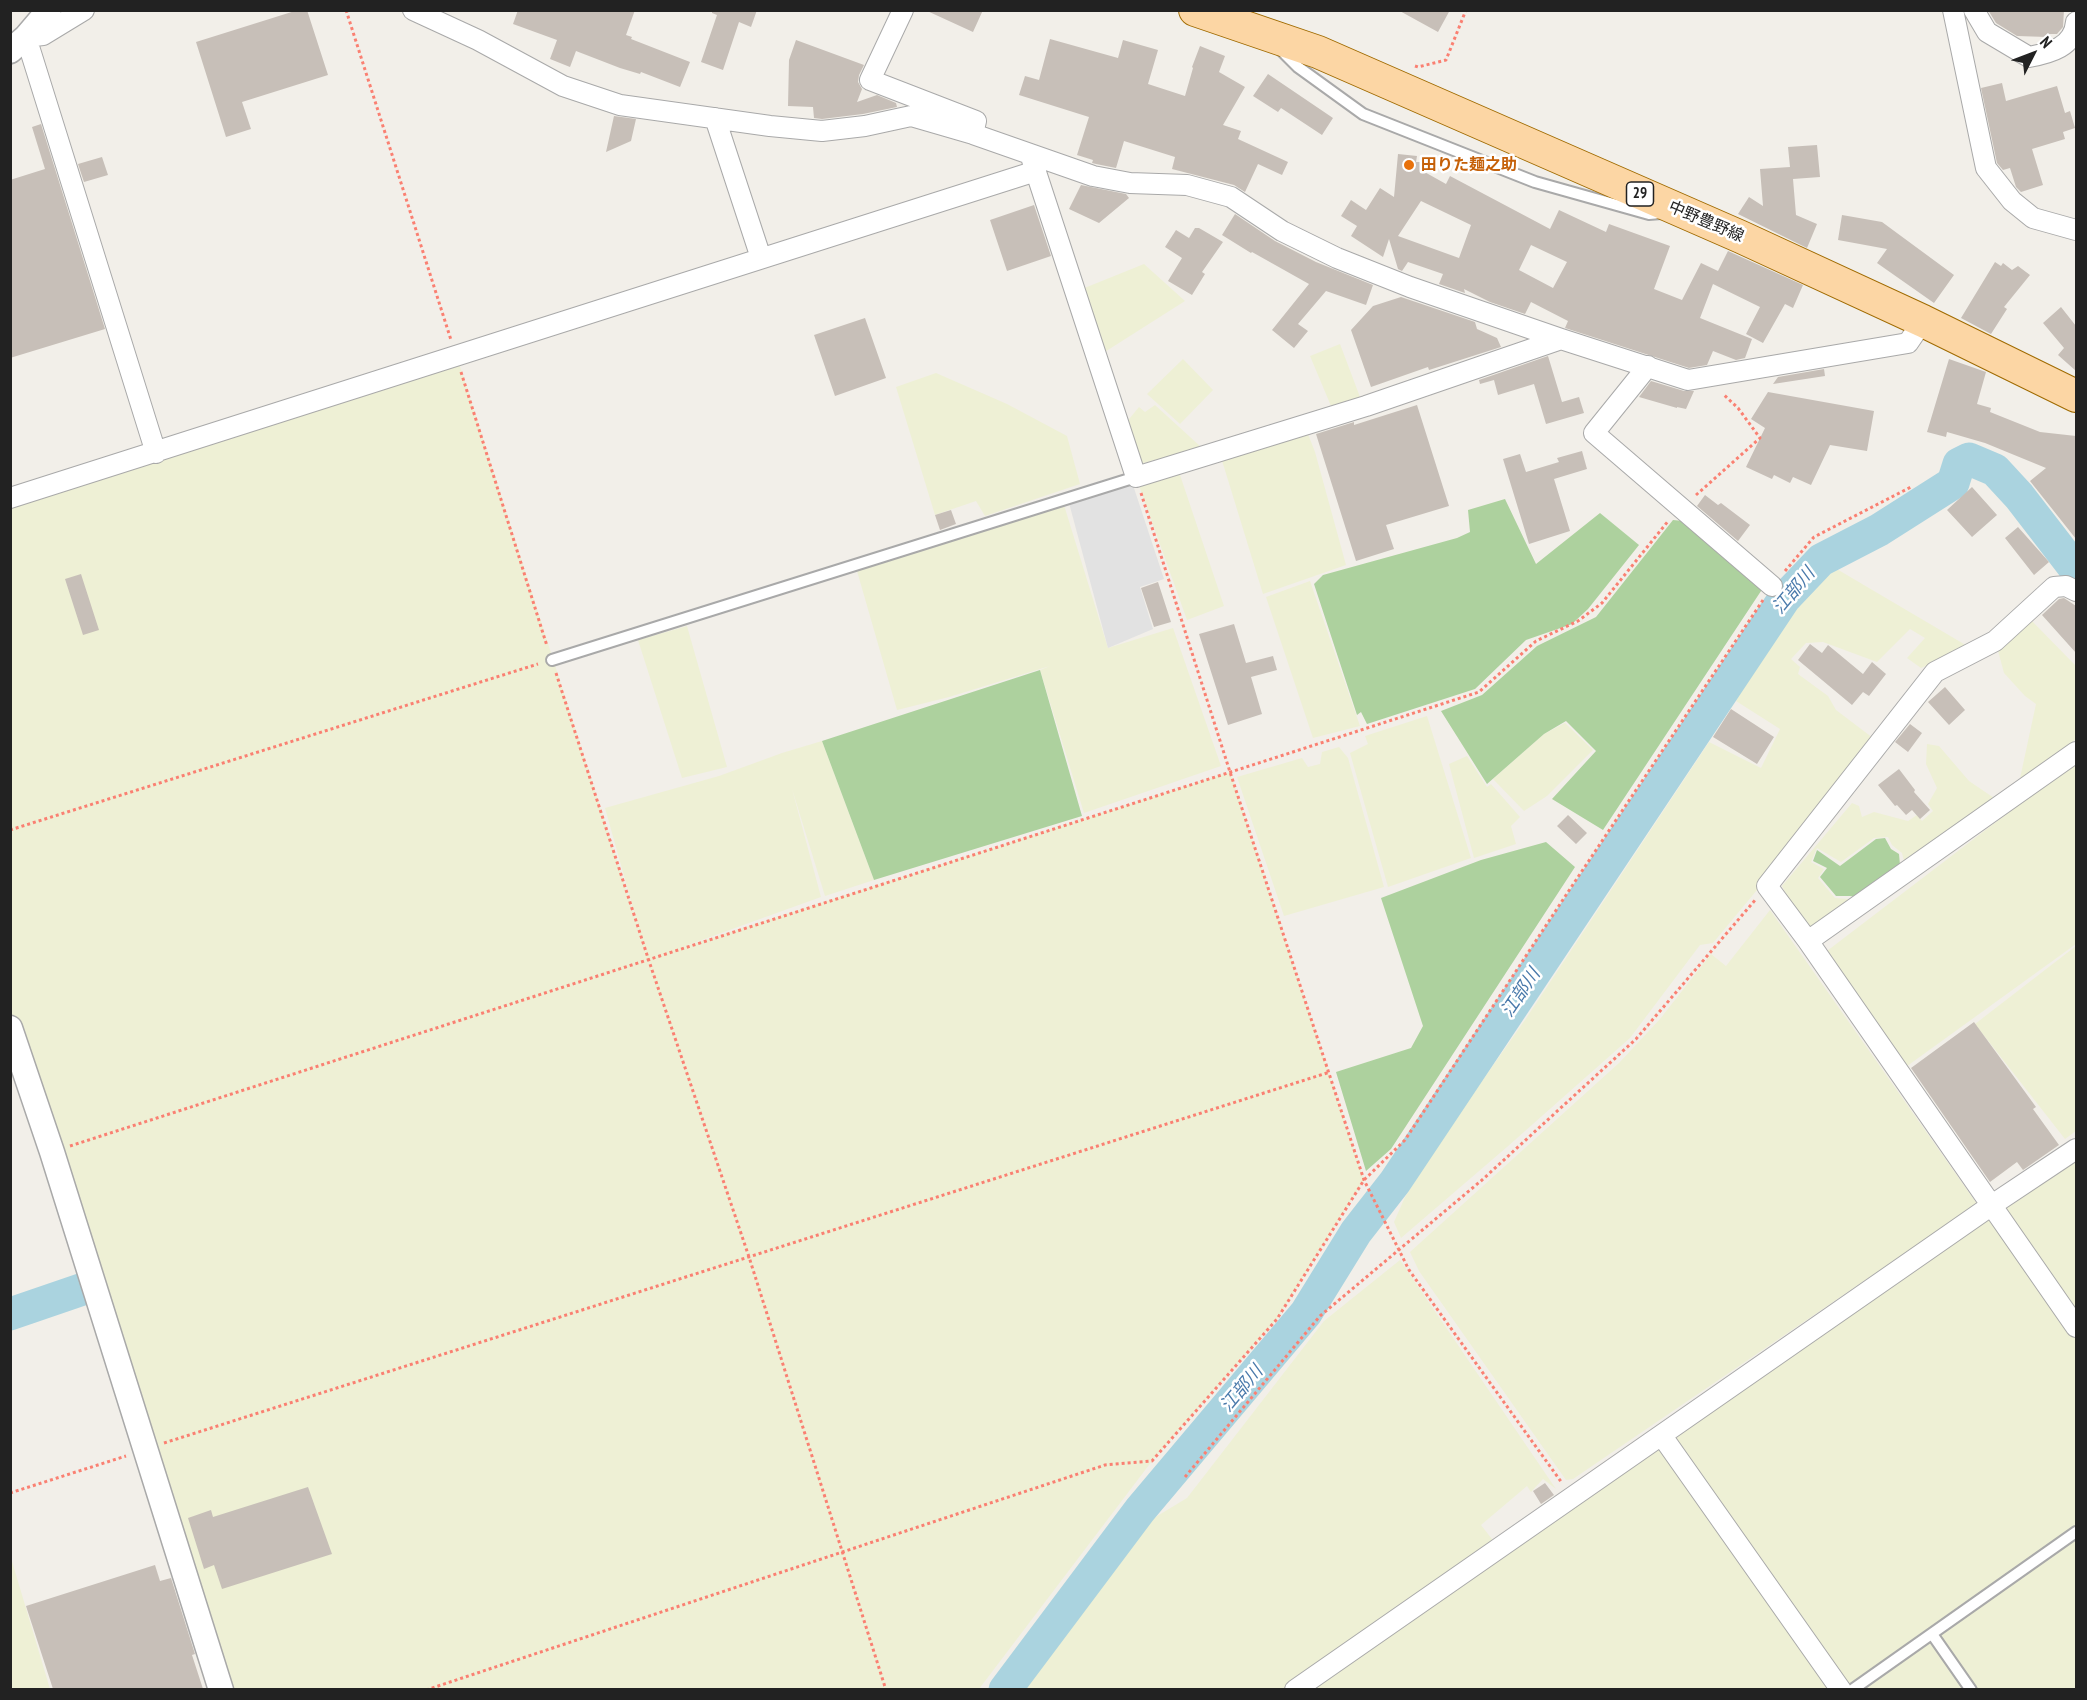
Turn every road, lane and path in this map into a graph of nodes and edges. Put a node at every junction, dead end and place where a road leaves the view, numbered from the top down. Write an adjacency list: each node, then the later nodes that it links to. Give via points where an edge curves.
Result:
1 (49, 10): 11 (street)
2 (84, 10): 11 (street)
3 (346, 10): 20 (path)
4 (413, 10): 13 (street, via 563,86 620,105)
5 (903, 10): 14 (street, via 870,80 976,121)
6 (1195, 10): 18 (main road, 中野豊野線 / 29, via 1318,52)
7 (1466, 10): 12 (path, via 1446,60 1418,67)
8 (1953, 10): 16 (street, via 1986,168 2012,201 2034,218)
9 (1974, 10): 10 (street, via 1987,32 2029,57 2051,53 2062,46 2072,37)
10 (2076, 22)
11 (18, 44): 24 (street)
12 (1407, 63)
13 (715, 118): 14 (street, via 822,131 911,116); 17 (street)
14 (973, 134): 15 (street)
15 (1033, 163): 17 (street); 19 (street, via 1130,183 1187,185 1231,197 1282,231 1337,258); 25 (street)
16 (2076, 230)
17 (761, 258): 20 (street)
18 (1923, 321): 21 (street, via 1908,343 1688,380); 23 (main road, 中野豊野線 / 29)
19 (1561, 339): 21 (street); 25 (street, via 1366,406)
20 (457, 357): 24 (street); 31 (path)
21 (1648, 366): 28 (street, via 1594,433)
22 (1722, 392): 28 (path, via 1760,438)
23 (2076, 396)
24 (156, 453): 27 (street)
25 (1136, 477): 31 (lane); 33 (path)
26 (1911, 486): 29 (path, via 1814,537)
27 (10, 498)
28 (1682, 507): 29 (street); 33 (path, via 1602,603 1578,621 1536,640 1479,692)
29 (1772, 586): 42 (path, via 1405,1140)
30 (2076, 591): 35 (street, via 2066,586 2054,587 1995,641 1935,672)
31 (552, 660): 34 (path); 37 (path)
32 (2076, 752): 36 (street)
33 (1230, 772): 37 (path); 39 (path)
34 (10, 830)
35 (1767, 886): 36 (street); 44 (path, via 1636,1039 1482,1180)
36 (1808, 941): 43 (street)
37 (648, 958): 41 (path); 45 (path)
38 (10, 1028): 41 (street)
39 (1330, 1072): 42 (path); 45 (path)
40 (2076, 1149): 43 (street)
41 (52, 1152): 48 (street)
42 (1364, 1180): 44 (path); 53 (path, via 1277,1319 1152,1461 1105,1465)
43 (1992, 1205): 46 (street); 47 (street)
44 (1399, 1249): 49 (path, via 1320,1316); 51 (path, via 1409,1270)
45 (749, 1257): 48 (path); 53 (path)
46 (2076, 1327)
47 (1662, 1436): 51 (street); 59 (street)
48 (144, 1450): 50 (path); 55 (street)
49 (1185, 1477)
50 (10, 1493)
51 (1572, 1497): 58 (street)
52 (2076, 1532): 54 (lane)
53 (843, 1553): 56 (path); 57 (path)
54 (1932, 1634): 60 (lane); 61 (lane)
55 (221, 1689)
56 (426, 1689)
57 (886, 1689)
58 (1295, 1689)
59 (1841, 1689)
60 (1852, 1689)
61 (1971, 1689)

